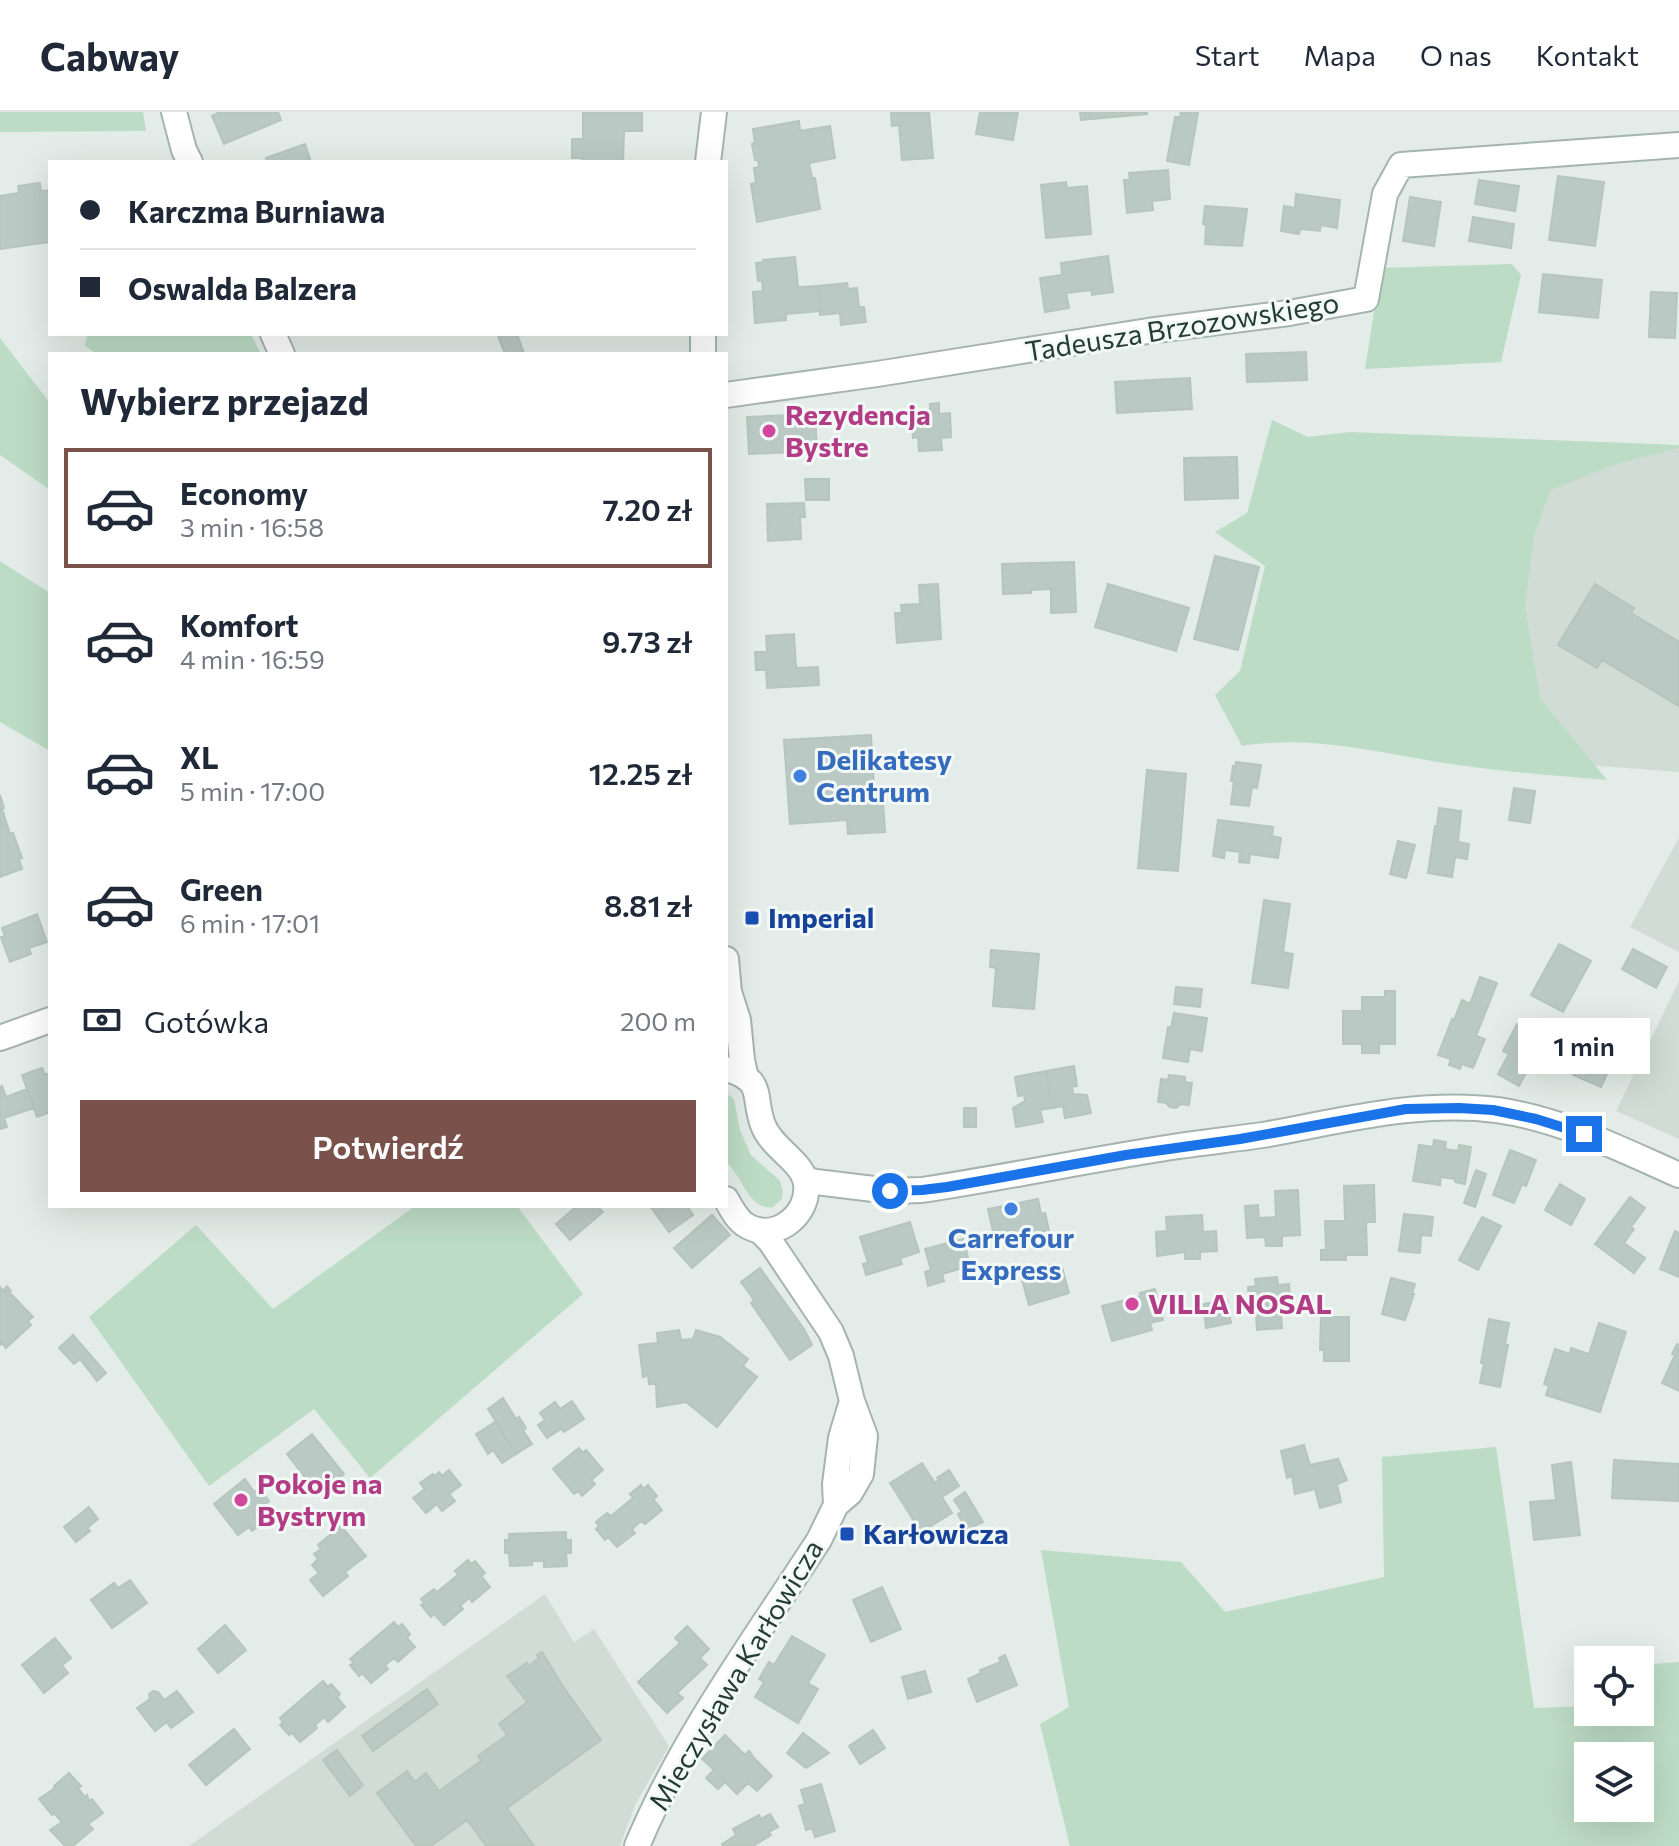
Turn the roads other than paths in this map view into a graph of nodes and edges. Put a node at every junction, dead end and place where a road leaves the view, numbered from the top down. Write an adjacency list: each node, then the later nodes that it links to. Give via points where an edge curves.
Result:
1 (174, 112): 4 (street)
2 (714, 112): 5 (street)
3 (1679, 145): 6 (street, Tadeusza Brzozowskiego, via 1401,165 1385,194 1366,299)
4 (189, 160)
5 (708, 160)
6 (728, 395)
7 (728, 978): 8 (street)
8 (730, 997): 9 (street); 12 (street, via 742,1060)
9 (728, 1012)
10 (48, 1021): 11 (street)
11 (0, 1038)
12 (736, 1074): 14 (street, via 751,1082 766,1133)
13 (1679, 1175): 15 (street, via 1536,1119 1441,1108 1387,1112 947,1187)
14 (805, 1179): 15 (street); 17 (street, Mieczysława Karłowicza)
15 (890, 1191): 17 (street)
16 (728, 1202): 18 (street, Mieczysława Karłowicza, via 741,1222)
17 (796, 1214): 18 (street, via 776,1229); 19 (street, Mieczysława Karłowicza, via 796,1259)
18 (759, 1230): 19 (street, Mieczysława Karłowicza)
19 (811, 1299): 20 (street, Mieczysława Karłowicza, via 841,1356 852,1401 841,1438 836,1505 819,1540 696,1729)
20 (637, 1846)

